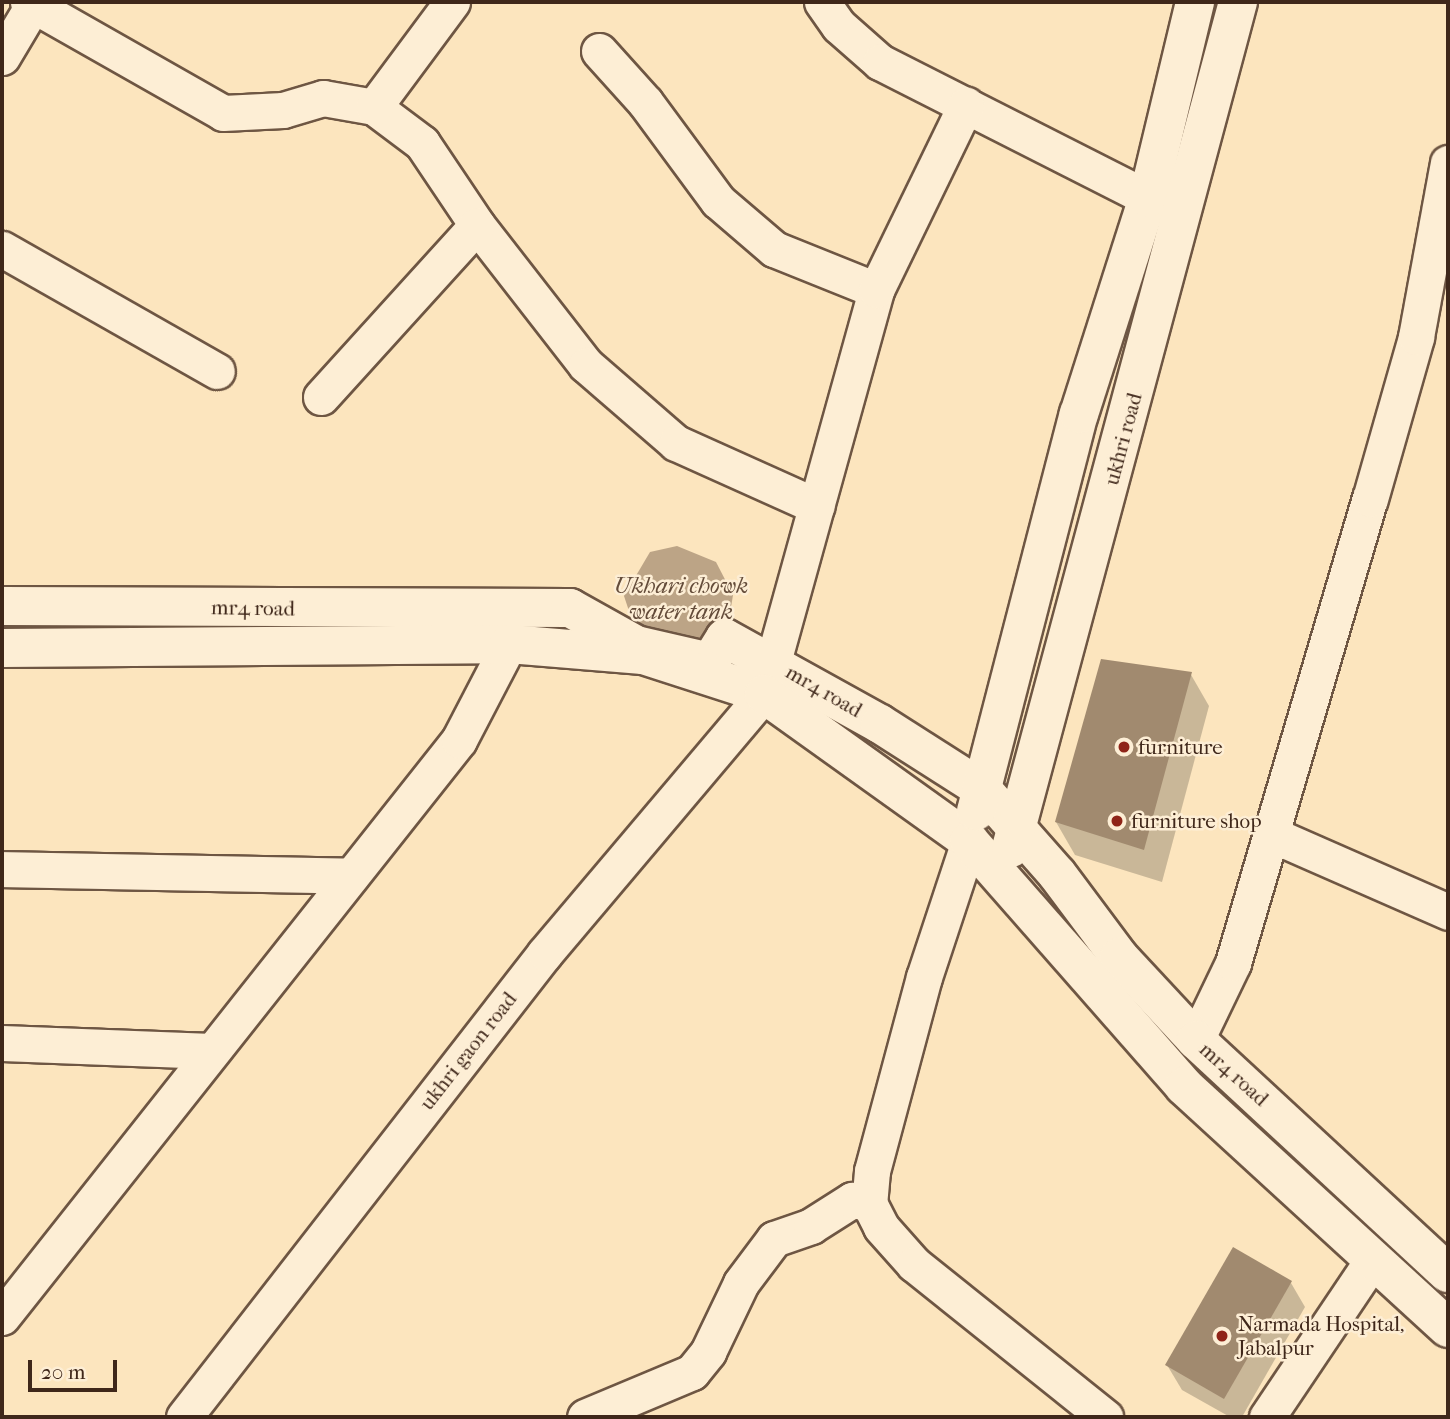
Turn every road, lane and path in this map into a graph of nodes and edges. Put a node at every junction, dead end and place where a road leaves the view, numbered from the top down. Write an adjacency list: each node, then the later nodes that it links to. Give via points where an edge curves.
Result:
1 (822, 2): 8 (street, via 839,26 880,62)
2 (1195, 2): 11 (street)
3 (1238, 2): 23 (street, ukhri road)
4 (31, 3): 7 (street); 9 (street, via 223,113 283,110 323,98)
5 (444, 4): 9 (street)
6 (599, 51): 14 (street, via 645,102 718,201 774,249)
7 (2, 57)
8 (966, 105): 11 (street); 14 (street)
9 (374, 107): 12 (street, via 422,143)
10 (1448, 163): 24 (street, via 1416,337)
11 (1148, 198): 22 (street, via 1079,414)
12 (477, 225): 16 (street); 17 (street, via 586,365 676,443)
13 (2, 249): 15 (street)
14 (876, 290): 17 (street)
15 (217, 371)
16 (321, 397)
17 (816, 506): 21 (street)
18 (2, 606): 21 (street, mr4 road, via 570,608 636,645 677,657 710,662 724,638)
19 (509, 644): 20 (street, mr4 road); 21 (street, mr4 road, via 643,655); 28 (street, via 459,740)
20 (2, 648)
21 (769, 678): 22 (street, mr4 road); 25 (street, mr4 road); 38 (street, ukhri gaon road, via 545,953)
22 (982, 789): 23 (street, mr4 road); 25 (street)
23 (1018, 829): 27 (street, ukhri road); 30 (street, mr4 road, via 1119,957)
24 (1272, 835): 29 (street); 30 (street, via 1233,963)
25 (969, 841): 27 (street, mr4 road); 33 (street, via 923,977 872,1171)
26 (2, 869): 28 (street)
27 (1001, 874): 34 (street, mr4 road, via 1184,1086)
28 (351, 876): 32 (street)
29 (1448, 912)
30 (1196, 1040): 35 (street, mr4 road)
31 (2, 1043): 32 (street)
32 (212, 1051): 36 (street)
33 (869, 1203): 39 (street, via 852,1200 811,1226 774,1239 741,1283 708,1352 692,1372); 40 (street, via 881,1227 914,1264)
34 (1373, 1259): 37 (street, mr4 road); 41 (street)
35 (1448, 1273)
36 (2, 1317)
37 (1448, 1328)
38 (184, 1417)
39 (585, 1417)
40 (1105, 1417)
41 (1267, 1417)

